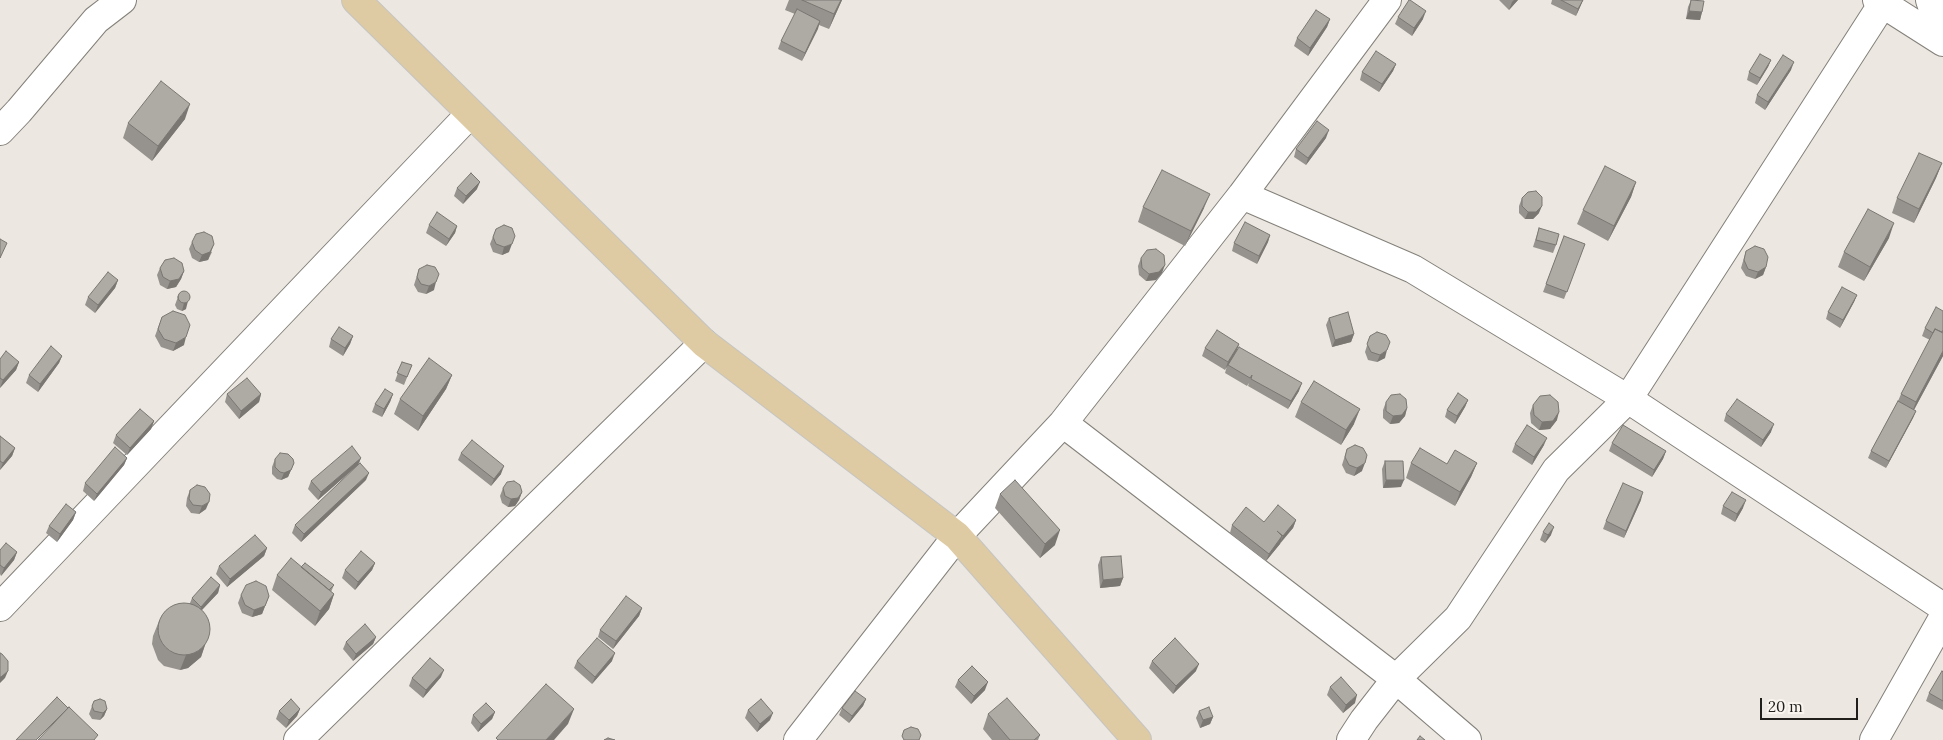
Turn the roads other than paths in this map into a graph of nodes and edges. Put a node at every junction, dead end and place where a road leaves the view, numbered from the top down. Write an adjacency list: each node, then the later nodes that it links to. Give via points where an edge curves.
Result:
1 (122, 0): 8 (street, via 96,20)
2 (356, 0): 7 (main road)
3 (1387, 0): 9 (street)
4 (1930, 0): 6 (street)
5 (1881, 1): 6 (street); 11 (street)
6 (1943, 40)
7 (470, 114): 10 (main road); 14 (street)
8 (0, 131)
9 (1242, 195): 11 (street, via 1413,269); 12 (street)
10 (704, 343): 13 (main road); 18 (street)
11 (1628, 400): 15 (street); 17 (street, via 1556,470 1458,618)
12 (1063, 422): 13 (street); 17 (street)
13 (957, 536): 19 (street); 20 (main road)
14 (0, 607)
15 (1943, 607)
16 (1943, 618): 23 (street)
17 (1396, 679): 21 (street); 22 (street)
18 (298, 740)
19 (798, 740)
20 (1137, 740)
21 (1351, 740)
22 (1467, 740)
23 (1874, 740)

